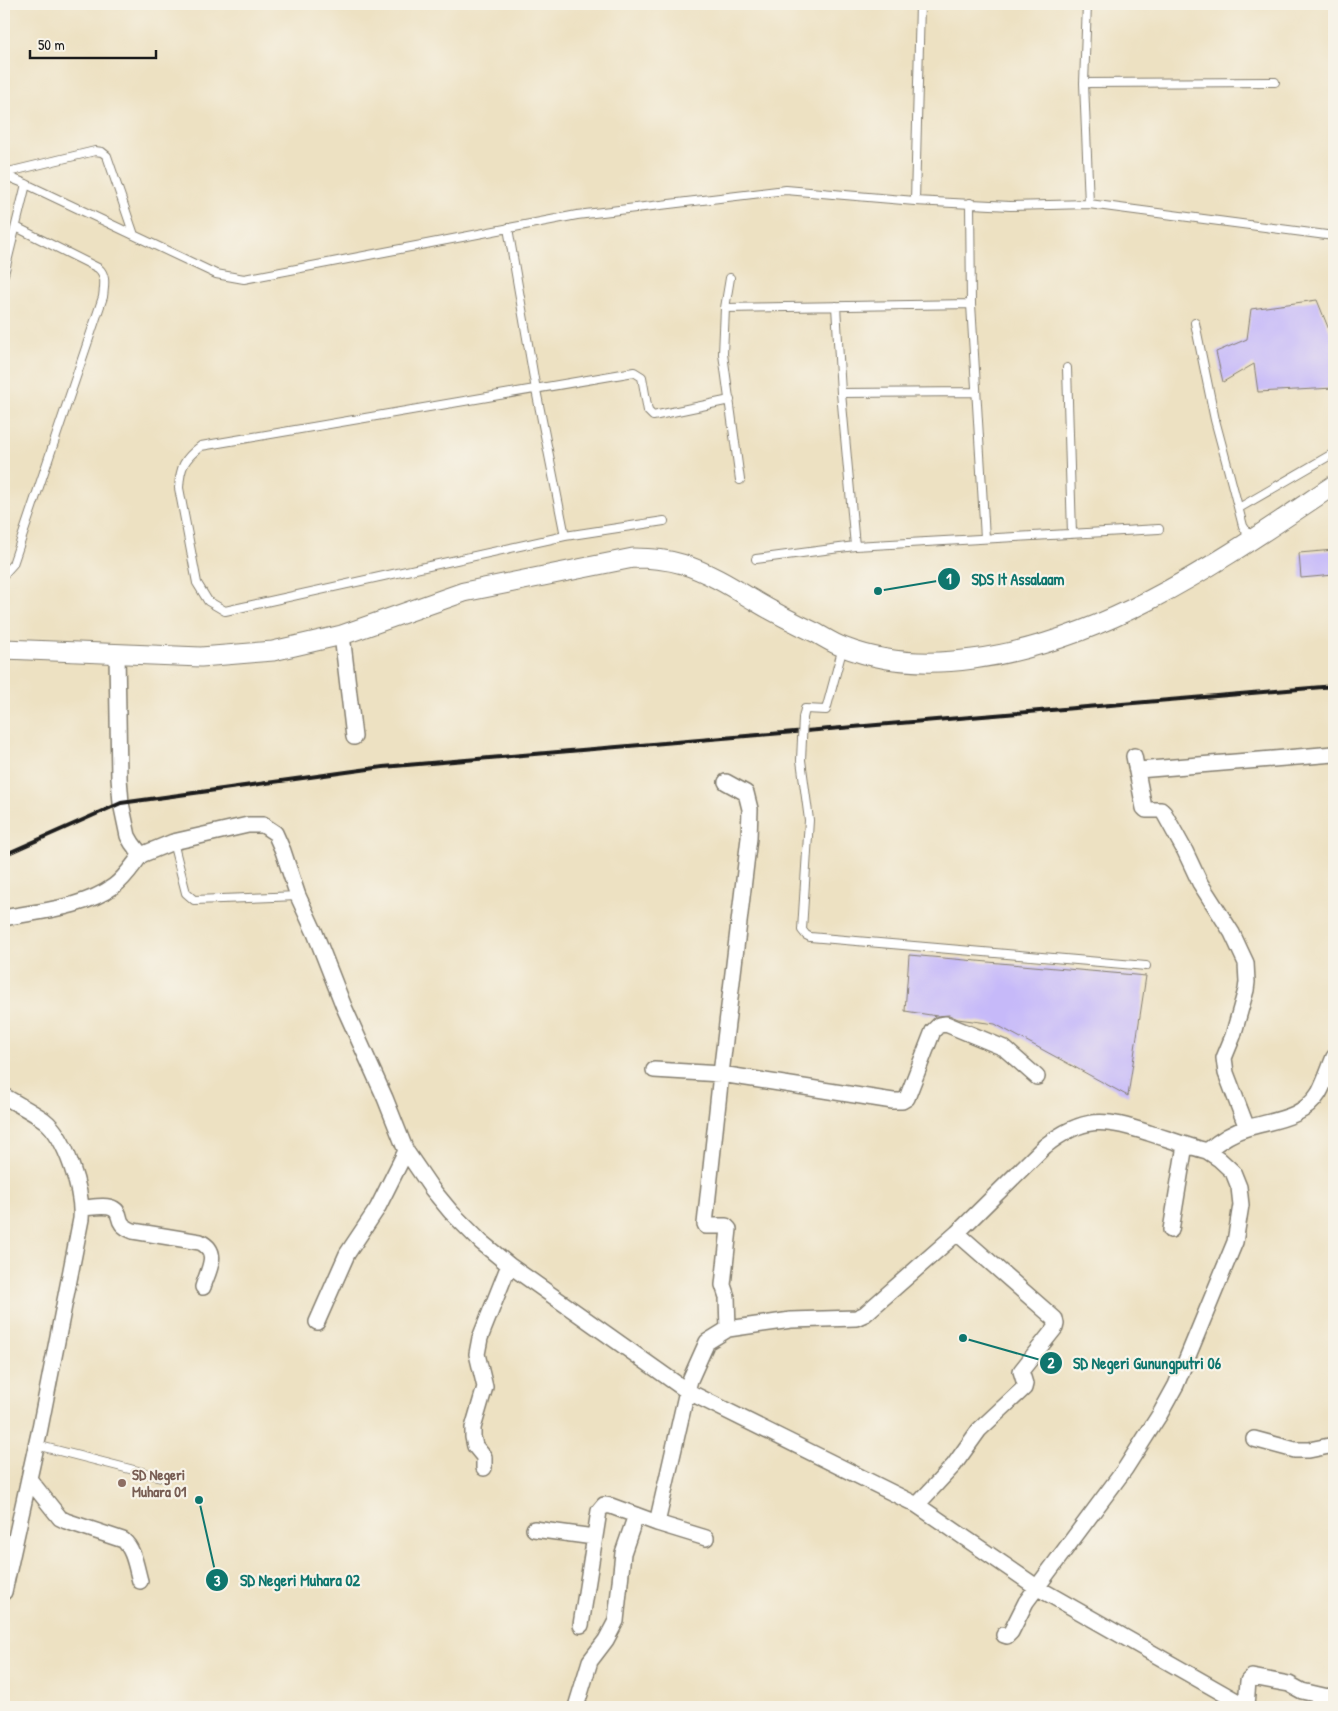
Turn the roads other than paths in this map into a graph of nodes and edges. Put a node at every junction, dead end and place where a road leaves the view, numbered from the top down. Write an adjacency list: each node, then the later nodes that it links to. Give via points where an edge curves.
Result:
1 (920, 4): 7 (lane)
2 (1087, 4): 4 (lane)
3 (1275, 82): 4 (lane)
4 (1084, 83): 9 (lane)
5 (4, 174): 6 (lane); 12 (lane, via 95,151 106,154)
6 (26, 184): 10 (lane); 12 (lane)
7 (915, 201): 8 (lane); 11 (lane, via 786,190 577,215)
8 (970, 203): 9 (lane, via 1010,206); 17 (lane)
9 (1089, 204): 13 (lane)
10 (16, 227): 14 (lane); 38 (lane, via 98,268 104,275 105,286 13,564)
11 (508, 228): 12 (lane, via 244,279 216,274); 22 (lane)
12 (134, 235)
13 (1334, 236)
14 (8, 243): 15 (lane)
15 (4, 274)
16 (730, 278): 19 (lane)
17 (972, 304): 18 (lane); 23 (lane)
18 (836, 306): 19 (lane); 24 (lane)
19 (725, 308): 25 (lane, via 724,354)
20 (1195, 323): 29 (lane, via 1217,428)
21 (1067, 368): 32 (lane)
22 (536, 390): 25 (lane, via 634,372 642,378 648,411 653,416); 33 (lane); 33 (lane, via 201,446 185,461 179,488 197,583 208,601 225,611)
23 (976, 392): 24 (lane); 34 (lane)
24 (841, 394): 36 (lane)
25 (730, 400): 27 (lane)
26 (1334, 453): 29 (lane)
27 (740, 480)
28 (1334, 485): 35 (street)
29 (1239, 508): 35 (lane, via 1243,526)
30 (664, 521): 33 (lane)
31 (1159, 529): 32 (lane)
32 (1072, 534): 34 (lane)
33 (565, 536)
34 (985, 538): 36 (lane)
35 (1252, 540): 40 (street, via 1141,605 1077,633 1022,650 954,662 924,662 891,660)
36 (855, 546): 37 (lane)
37 (756, 558)
38 (4, 574)
39 (342, 635): 40 (street, via 464,592 633,558 683,564 719,579 777,614); 42 (street, via 272,650 201,657); 43 (street)
40 (843, 647): 50 (lane, bridge, via 826,710 805,709 803,718 801,760 809,820 802,930 806,935)
41 (4, 649): 42 (street)
42 (117, 653): 47 (street, via 121,803 128,836)
43 (354, 737)
44 (1334, 754): 56 (street, via 1136,763 1144,808 1164,813 1200,883 1232,932 1246,963 1245,998 1224,1064)
45 (726, 782): 53 (street, via 746,793 750,809)
46 (173, 842): 47 (street); 48 (lane, via 186,893 194,900); 48 (street, via 248,824 262,825 275,833 280,841)
47 (142, 854): 49 (street, via 113,887 81,903)
48 (298, 896): 58 (street)
49 (4, 918)
50 (1146, 966)
51 (1334, 1057): 56 (street, via 1319,1093 1312,1101 1292,1116)
52 (654, 1070): 53 (street)
53 (721, 1074): 54 (street, via 902,1100 907,1098 933,1031 946,1024 1004,1048); 66 (street, via 705,1224 729,1229 723,1285)
54 (1037, 1077)
55 (4, 1096): 60 (street, via 45,1121 58,1136)
56 (1247, 1128): 59 (street, via 1224,1138)
57 (1186, 1145): 59 (street); 61 (street); 62 (street, via 1123,1124 1089,1123 1076,1127 1045,1146)
58 (406, 1151): 63 (street, via 451,1212); 65 (street, via 377,1209 347,1254)
59 (1207, 1151): 81 (street, via 1233,1172 1239,1187 1241,1205 1235,1242 1176,1385 1160,1414 1125,1469)
60 (82, 1208): 64 (street, via 109,1207 118,1213 125,1228 206,1245 212,1252 212,1258); 70 (street)
61 (1171, 1230)
62 (957, 1233): 66 (street, via 865,1314 856,1318 791,1320); 74 (street, via 1056,1324 1022,1369 1024,1388 979,1430 954,1465)
63 (509, 1265): 67 (street); 71 (street, via 477,1350 485,1387 473,1437 475,1446 484,1457)
64 (202, 1287)
65 (317, 1322)
66 (728, 1329): 67 (street, via 707,1342)
67 (687, 1390): 74 (street); 76 (street)
68 (1254, 1439): 69 (street, via 1295,1450)
69 (1334, 1445)
70 (36, 1446): 72 (street); 73 (lane)
71 (484, 1468)
72 (29, 1478): 80 (street, via 60,1518 126,1542); 82 (street)
73 (165, 1478)
74 (917, 1505): 81 (street)
75 (636, 1515): 76 (street); 78 (street, via 602,1506); 86 (street, via 623,1553 616,1621 590,1661)
76 (658, 1522): 79 (street)
77 (534, 1529): 78 (street)
78 (594, 1537): 83 (street)
79 (706, 1538)
80 (140, 1580)
81 (1038, 1588): 84 (street, via 1026,1602 1011,1632); 87 (street)
82 (4, 1592)
83 (581, 1625)
84 (1004, 1636)
85 (1334, 1695): 87 (street, via 1328,1697 1302,1691 1289,1684 1252,1677 1248,1680)
86 (576, 1707)
87 (1247, 1707)

